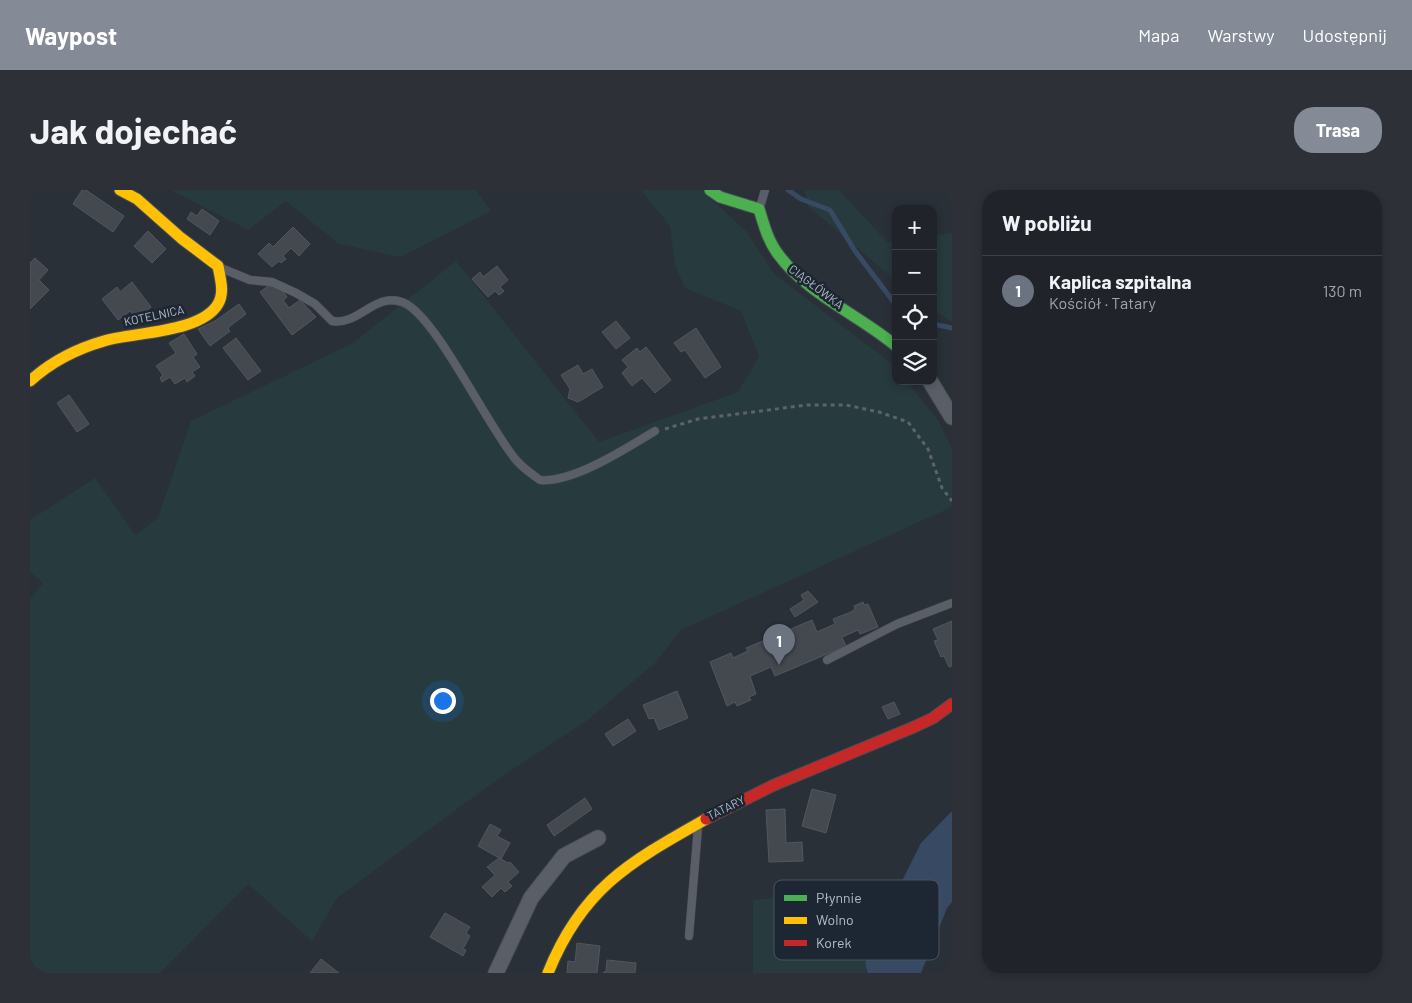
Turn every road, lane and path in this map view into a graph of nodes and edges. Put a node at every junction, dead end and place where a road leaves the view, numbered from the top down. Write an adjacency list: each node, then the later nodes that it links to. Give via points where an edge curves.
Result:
1 (120, 190): 5 (street, via 137,199 180,238)
2 (710, 190): 4 (street, via 720,197)
3 (765, 190): 4 (lane)
4 (759, 209): 6 (street, CIĄGŁÓWKA, via 772,248 791,270)
5 (218, 266): 7 (street, KOTELNICA, via 222,291 219,301 205,315 174,328 115,338 59,357); 10 (lane, via 243,278 272,282 296,292 315,304 332,321 348,322 365,309 382,302 401,301 407,304 431,328 516,460 540,480 562,479 623,451)
6 (892, 343)
7 (30, 380)
8 (932, 385): 9 (street)
9 (952, 417)
10 (655, 431): 11 (path, via 698,419 807,405 846,405 879,412 908,422 928,448 942,488)
11 (952, 501)
12 (952, 603): 13 (lane, via 898,624)
13 (826, 660)
14 (952, 704): 15 (street, TATARY, via 914,727)
15 (698, 822): 17 (lane); 19 (street, TATARY, via 605,884 572,924)
16 (598, 838): 18 (street, via 564,856 531,898)
17 (689, 936)
18 (496, 973)
19 (548, 973)

